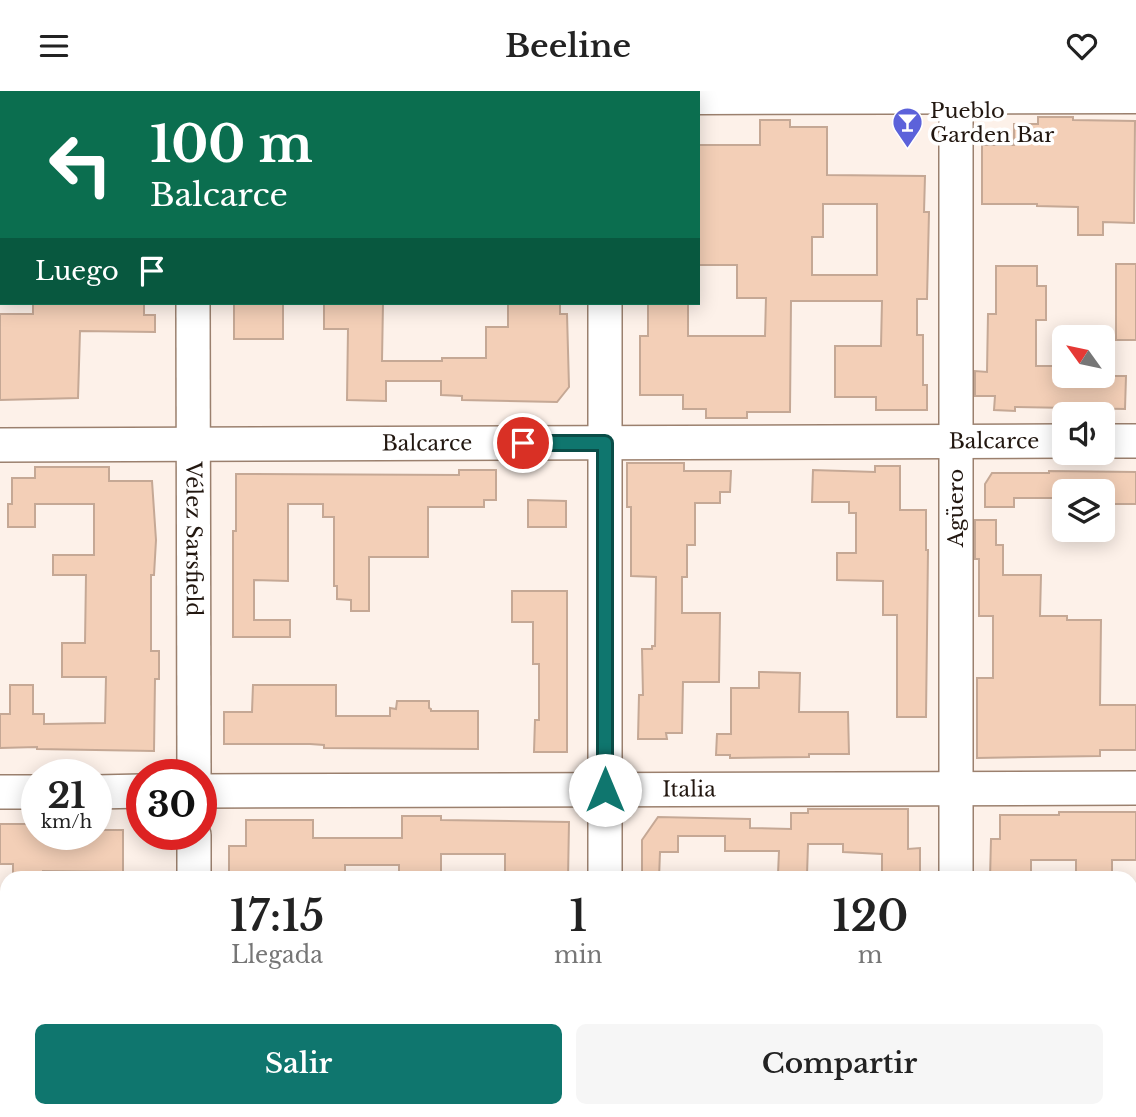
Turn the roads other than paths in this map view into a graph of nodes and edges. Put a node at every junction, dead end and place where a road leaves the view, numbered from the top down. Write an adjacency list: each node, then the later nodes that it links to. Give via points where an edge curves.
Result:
1 (956, 93): 2 (main road); 3 (main road); 9 (street, Agüero)
2 (1136, 94)
3 (700, 95)
4 (193, 305): 11 (street, Vélez Sarsfield)
5 (605, 305): 10 (street)
6 (1052, 441): 9 (street, Balcarce)
7 (1115, 441): 8 (street)
8 (1136, 441)
9 (957, 442): 10 (street, Balcarce); 15 (street, Agüero)
10 (605, 443): 11 (street, Balcarce); 16 (street)
11 (194, 444): 12 (street, Balcarce); 13 (street, Vélez Sarsfield)
12 (0, 445)
13 (194, 759)
14 (1136, 788): 15 (street, Italia)
15 (956, 789): 16 (street, Italia); 23 (street, Agüero)
16 (605, 790): 17 (street, Italia); 22 (street)
17 (217, 791)
18 (0, 792): 19 (street)
19 (21, 792)
20 (194, 850): 21 (street)
21 (194, 871)
22 (605, 871)
23 (956, 871)

